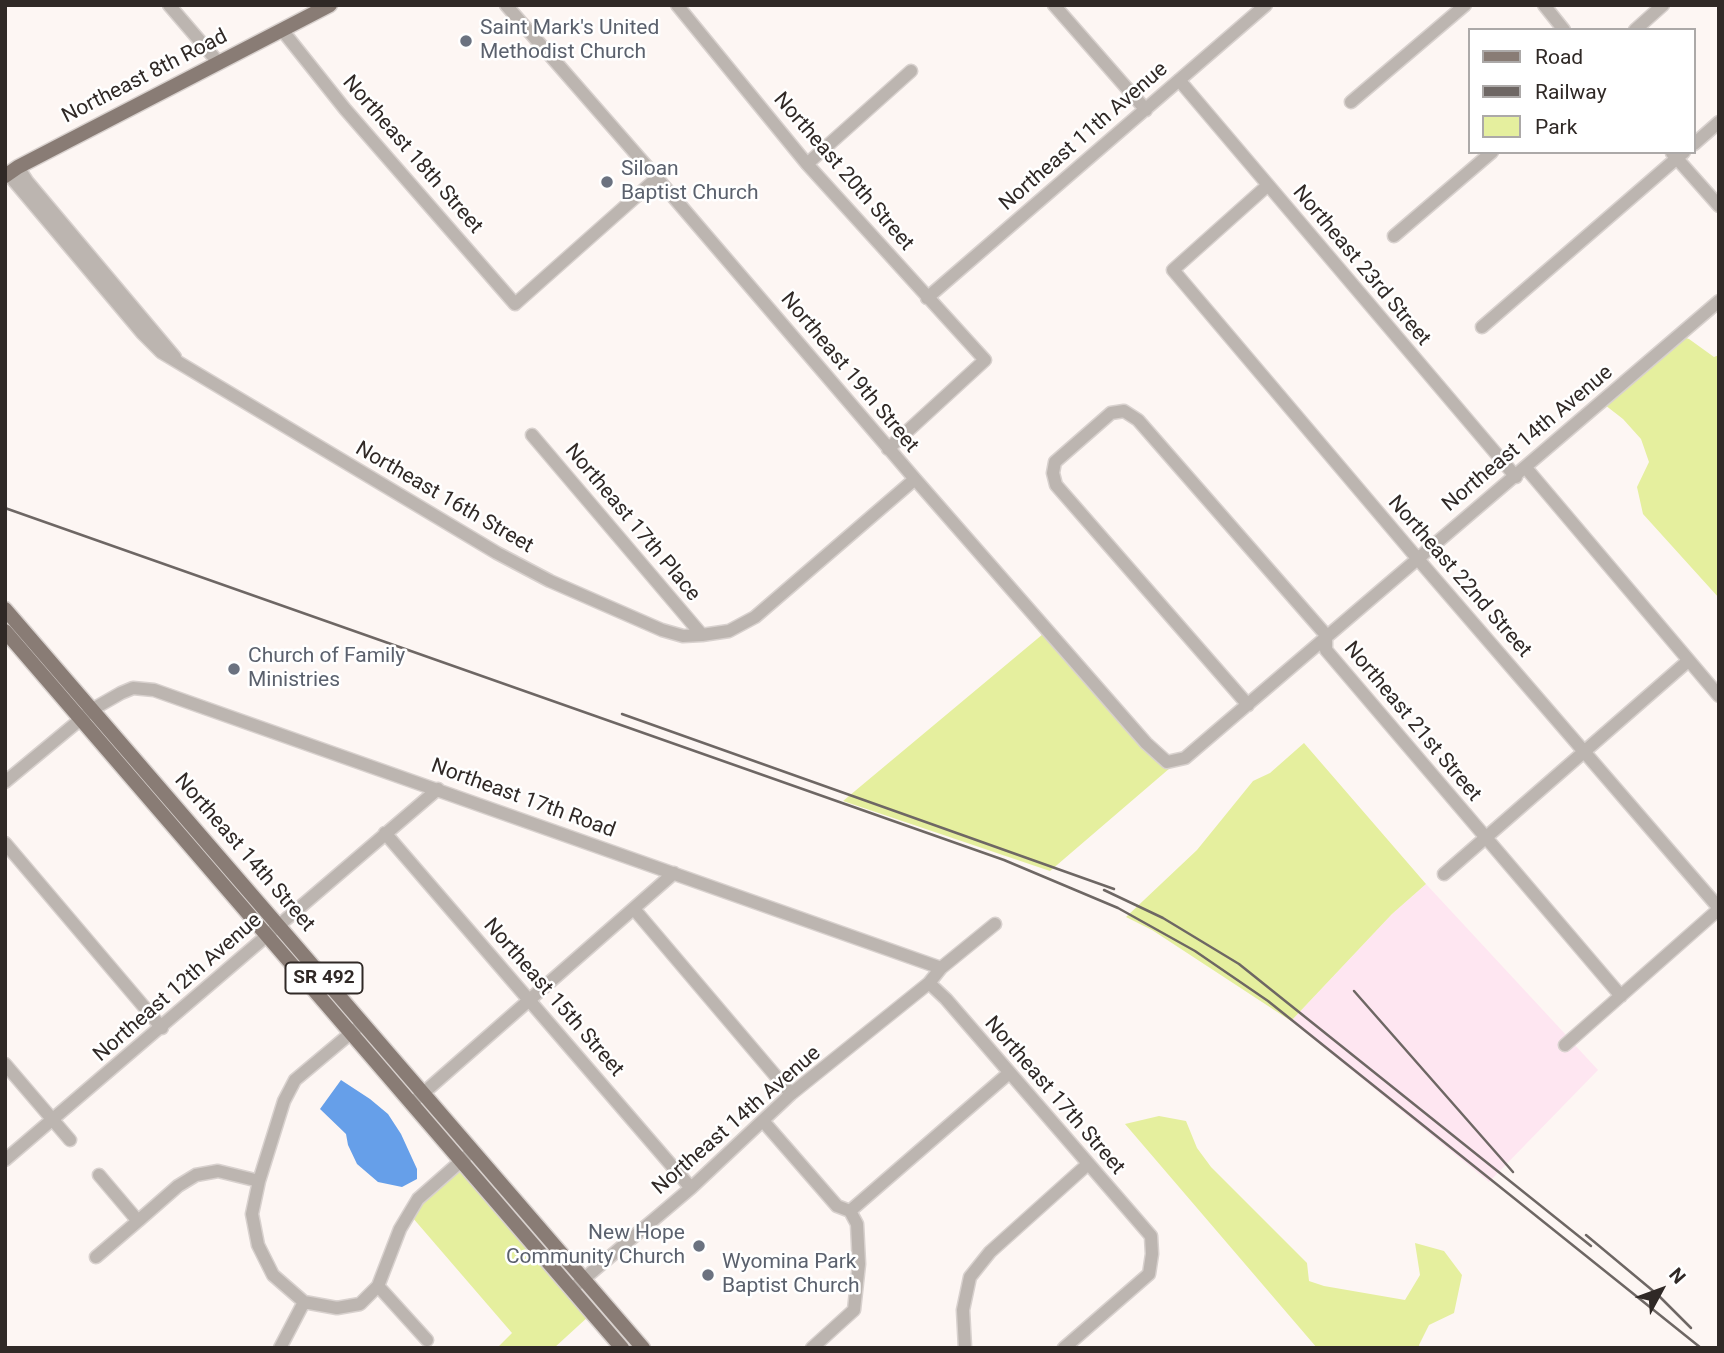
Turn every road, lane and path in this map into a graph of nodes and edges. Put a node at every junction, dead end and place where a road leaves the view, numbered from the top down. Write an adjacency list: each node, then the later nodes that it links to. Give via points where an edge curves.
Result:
1 (169, 5): 13 (street)
2 (330, 5): 12 (main road, Northeast 8th Road)
3 (506, 5): 24 (street, Northeast 19th Street)
4 (677, 5): 22 (street, Northeast 20th Street)
5 (1054, 5): 17 (street)
6 (1266, 5): 15 (street, Northeast 11th Avenue)
7 (1465, 5): 16 (street)
8 (1544, 5): 10 (street)
9 (1663, 5): 11 (street)
10 (1562, 28)
11 (1637, 28)
12 (282, 30): 13 (main road, Northeast 8th Road); 24 (street, Northeast 18th Street, via 515,304)
13 (218, 62): 23 (main road, Northeast 8th Road)
14 (911, 71): 22 (street)
15 (1179, 80): 17 (street, Northeast 11th Avenue); 25 (street, Northeast 23rd Street)
16 (1351, 102)
17 (1146, 110): 28 (street, Northeast 11th Avenue)
18 (1719, 122): 19 (street)
19 (1696, 142)
20 (1490, 154): 27 (street)
21 (1678, 154): 26 (street); 30 (street)
22 (807, 163): 28 (street, Northeast 20th Street)
23 (10, 172): 38 (street, Northeast 16th Street, via 180,363 550,582 662,630)
24 (657, 178): 32 (street, Northeast 19th Street)
25 (1267, 186): 33 (street, Northeast 23rd Street); 35 (street, Northeast 22nd Street, via 1172,270)
26 (1719, 206)
27 (1394, 236)
28 (927, 298): 32 (street, Northeast 20th Street, via 985,360)
29 (1719, 301): 33 (street, Northeast 14th Avenue)
30 (1482, 327)
31 (532, 435): 38 (street, Northeast 17th Place)
32 (888, 449): 34 (street, Northeast 19th Street)
33 (1520, 472): 35 (street, Northeast 14th Avenue); 40 (street, Northeast 23rd Street)
34 (915, 479): 38 (street, via 755,617 729,631); 45 (street, Northeast 19th Street)
35 (1417, 558): 39 (street, Northeast 14th Avenue); 44 (street, Northeast 22nd Street)
36 (5, 609): 43 (main road, Northeast 14th Street / SR 492)
37 (5, 631): 43 (main road, Northeast 14th Street / SR 492)
38 (702, 635)
39 (1326, 635): 42 (street, Northeast 14th Avenue); 42 (street, Northeast 21st Street, via 1138,420 1124,411 1111,414 1055,462 1056,485); 49 (street, Northeast 21st Street, via 1326,649)
40 (1688, 661): 41 (street, Northeast 23rd Street); 44 (street)
41 (1719, 696)
42 (1248, 705): 45 (street, Northeast 14th Avenue, via 1185,758)
43 (87, 714): 46 (street); 47 (street, Northeast 17th Road, via 134,688 154,690); 56 (main road, Northeast 14th Street / SR 492)
44 (1583, 751): 49 (street); 53 (street, Northeast 22nd Street)
45 (1167, 762)
46 (5, 782)
47 (438, 789): 48 (street, Northeast 12th Avenue); 51 (street, Northeast 17th Road)
48 (385, 833): 56 (street, Northeast 12th Avenue); 60 (street, Northeast 15th Street)
49 (1485, 839): 52 (street); 59 (street, Northeast 21st Street)
50 (5, 843): 61 (street)
51 (674, 873): 54 (street); 57 (street, Northeast 17th Road)
52 (1444, 874)
53 (1719, 908): 59 (street)
54 (634, 909): 60 (street); 67 (street)
55 (995, 924): 57 (street)
56 (274, 931): 61 (street, Northeast 12th Avenue); 62 (main road, Northeast 14th Street / SR 492)
57 (941, 968): 58 (street)
58 (929, 982): 65 (street, Northeast 17th Street); 67 (street, Northeast 14th Avenue)
59 (1621, 996): 63 (street)
60 (529, 998): 66 (street); 77 (street, Northeast 15th Street)
61 (162, 1028): 69 (street, Northeast 12th Avenue)
62 (357, 1028): 66 (main road, Northeast 14th Street / SR 492); 68 (main road, Northeast 14th Street / SR 492); 76 (street, via 295,1080)
63 (1565, 1045)
64 (5, 1064): 69 (street)
65 (1008, 1074): 74 (street, Northeast 17th Street); 78 (street)
66 (423, 1093): 68 (street); 72 (main road, Northeast 14th Street / SR 492)
67 (791, 1094): 70 (street, Northeast 14th Avenue)
68 (412, 1103): 72 (main road, Northeast 14th Street / SR 492)
69 (53, 1120): 71 (street); 73 (street, Northeast 12th Avenue)
70 (763, 1121): 77 (street, Northeast 14th Avenue); 78 (street, via 837,1206)
71 (70, 1140)
72 (467, 1156): 81 (main road, Northeast 14th Street / SR 492); 82 (street, via 418,1199 400,1229); 83 (main road, Northeast 14th Street / SR 492)
73 (5, 1160)
74 (1088, 1164): 90 (street, via 990,1252 970,1277 963,1310); 91 (street, Northeast 17th Street, via 1151,1236 1152,1254 1149,1274)
75 (99, 1175): 79 (street)
76 (259, 1181): 79 (street, via 218,1171 196,1175); 84 (street, via 252,1214 258,1245 273,1275)
77 (691, 1188): 81 (street, Northeast 14th Avenue)
78 (850, 1211): 89 (street, via 857,1224 859,1264 854,1310)
79 (138, 1221): 80 (street)
80 (96, 1257)
81 (583, 1279): 83 (street, Northeast 14th Avenue); 88 (main road, Northeast 14th Street / SR 492)
82 (378, 1286): 84 (street, via 360,1304 337,1308); 85 (street)
83 (572, 1289): 87 (main road, Northeast 14th Street / SR 492)
84 (303, 1302): 86 (street)
85 (427, 1340)
86 (280, 1348)
87 (622, 1348)
88 (643, 1348)
89 (812, 1348)
90 (965, 1348)
91 (1064, 1348)

